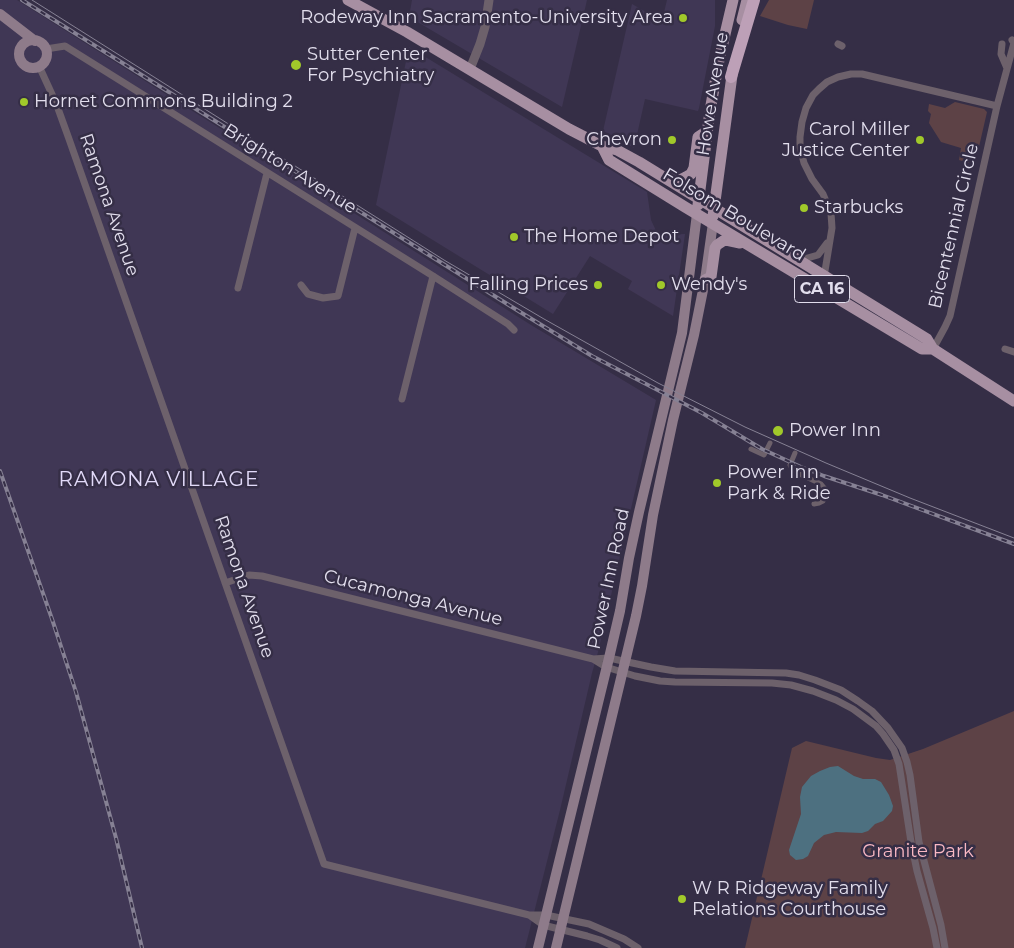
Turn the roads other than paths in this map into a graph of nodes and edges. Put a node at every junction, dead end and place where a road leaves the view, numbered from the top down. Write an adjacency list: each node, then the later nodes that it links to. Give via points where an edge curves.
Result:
1 (348, 0): 14 (main road, Folsom Boulevard)
2 (489, 0): 14 (street, via 483,36)
3 (733, 0): 18 (main road, Howe Avenue, via 718,60)
4 (747, 0): 16 (main road, Howe Avenue)
5 (754, 0): 16 (highway)
6 (0, 14): 9 (main road)
7 (0, 20): 10 (main road, via 18,35)
8 (1012, 40): 12 (street, Bicentennial Circle)
9 (35, 41): 10 (main road); 11 (main road)
10 (21, 47): 13 (main road, via 19,53 24,65)
11 (46, 49): 13 (main road, via 46,58); 20 (street, Brighton Avenue, via 65,46)
12 (1012, 50): 15 (street, Bicentennial Circle); 15 (street, via 1002,46 1001,54)
13 (39, 66): 45 (street, Ramona Avenue, via 69,139)
14 (470, 69): 19 (main road, Folsom Boulevard)
15 (1007, 69): 17 (street, Bicentennial Circle)
16 (731, 77): 23 (main road, Howe Avenue)
17 (997, 106): 27 (street, via 862,74 844,75 823,86 806,108 800,147 804,163 828,205 832,218); 36 (street, Bicentennial Circle, via 950,316)
18 (707, 131): 21 (main road, via 698,137 691,174 680,180); 22 (main road, Howe Avenue)
19 (602, 146): 21 (main road, Folsom Boulevard, via 617,150); 24 (main road, Folsom Boulevard, via 609,160)
20 (267, 173): 26 (street, Brighton Avenue); 34 (street)
21 (659, 175): 22 (main road, Folsom Boulevard)
22 (699, 199): 23 (main road, Folsom Boulevard); 24 (main road, Howe Avenue)
23 (714, 209): 25 (main road, Howe Avenue); 29 (main road, Folsom Boulevard / CA 16)
24 (697, 214): 25 (main road, Folsom Boulevard / CA 16); 46 (main road, Power Inn Road, via 682,333 639,512)
25 (712, 223): 28 (main road, Folsom Boulevard / CA 16); 32 (main road, Power Inn Road)
26 (355, 228): 30 (street, Brighton Avenue); 33 (street, via 338,296 323,298 308,294)
27 (831, 236): 29 (street, via 818,255); 31 (street)
28 (749, 245): 32 (main road, via 726,240 720,243 715,248 710,277); 36 (main road, Folsom Boulevard / CA 16, via 922,349)
29 (796, 259): 31 (main road, Folsom Boulevard / CA 16)
30 (432, 276): 35 (street, Brighton Avenue); 39 (street)
31 (824, 277): 36 (main road, Folsom Boulevard / CA 16, via 927,339)
32 (705, 280): 47 (main road, Power Inn Road, via 653,515 642,586)
33 (301, 285)
34 (238, 288)
35 (514, 330)
36 (932, 349): 40 (main road, Folsom Boulevard / CA 16)
37 (1006, 349): 38 (street)
38 (1014, 352)
39 (402, 399)
40 (1014, 401)
41 (770, 443): 42 (street, via 764,455)
42 (751, 449)
43 (796, 453): 44 (street, via 790,465 793,471 825,487 823,500)
44 (814, 504)
45 (225, 583): 46 (street, Cucamonga Avenue, via 262,576); 48 (street, Ramona Avenue, via 324,864)
46 (608, 663): 47 (street, Cucamonga Avenue); 49 (main road, Power Inn Road)
47 (624, 667): 50 (main road, Power Inn Road); 57 (street, Cucamonga Avenue, via 649,679 674,682 791,685 836,700 876,726 899,764 912,849); 58 (street, Cucamonga Avenue, via 772,672 799,676 841,690 872,711 894,736 907,762 919,842)
48 (529, 915): 49 (street, Ramona Avenue); 51 (street, Ramona Avenue)
49 (546, 915): 50 (street, Ramona Avenue); 51 (main road, Power Inn Road)
50 (563, 918): 52 (main road, Power Inn Road); 56 (street, Ramona Avenue, via 604,930)
51 (543, 926): 52 (street, Ramona Avenue); 53 (main road, Power Inn Road)
52 (560, 929): 54 (main road, Power Inn Road); 55 (street, Ramona Avenue)
53 (538, 948)
54 (556, 948)
55 (617, 948)
56 (638, 948)
57 (937, 948)
58 (945, 948)

